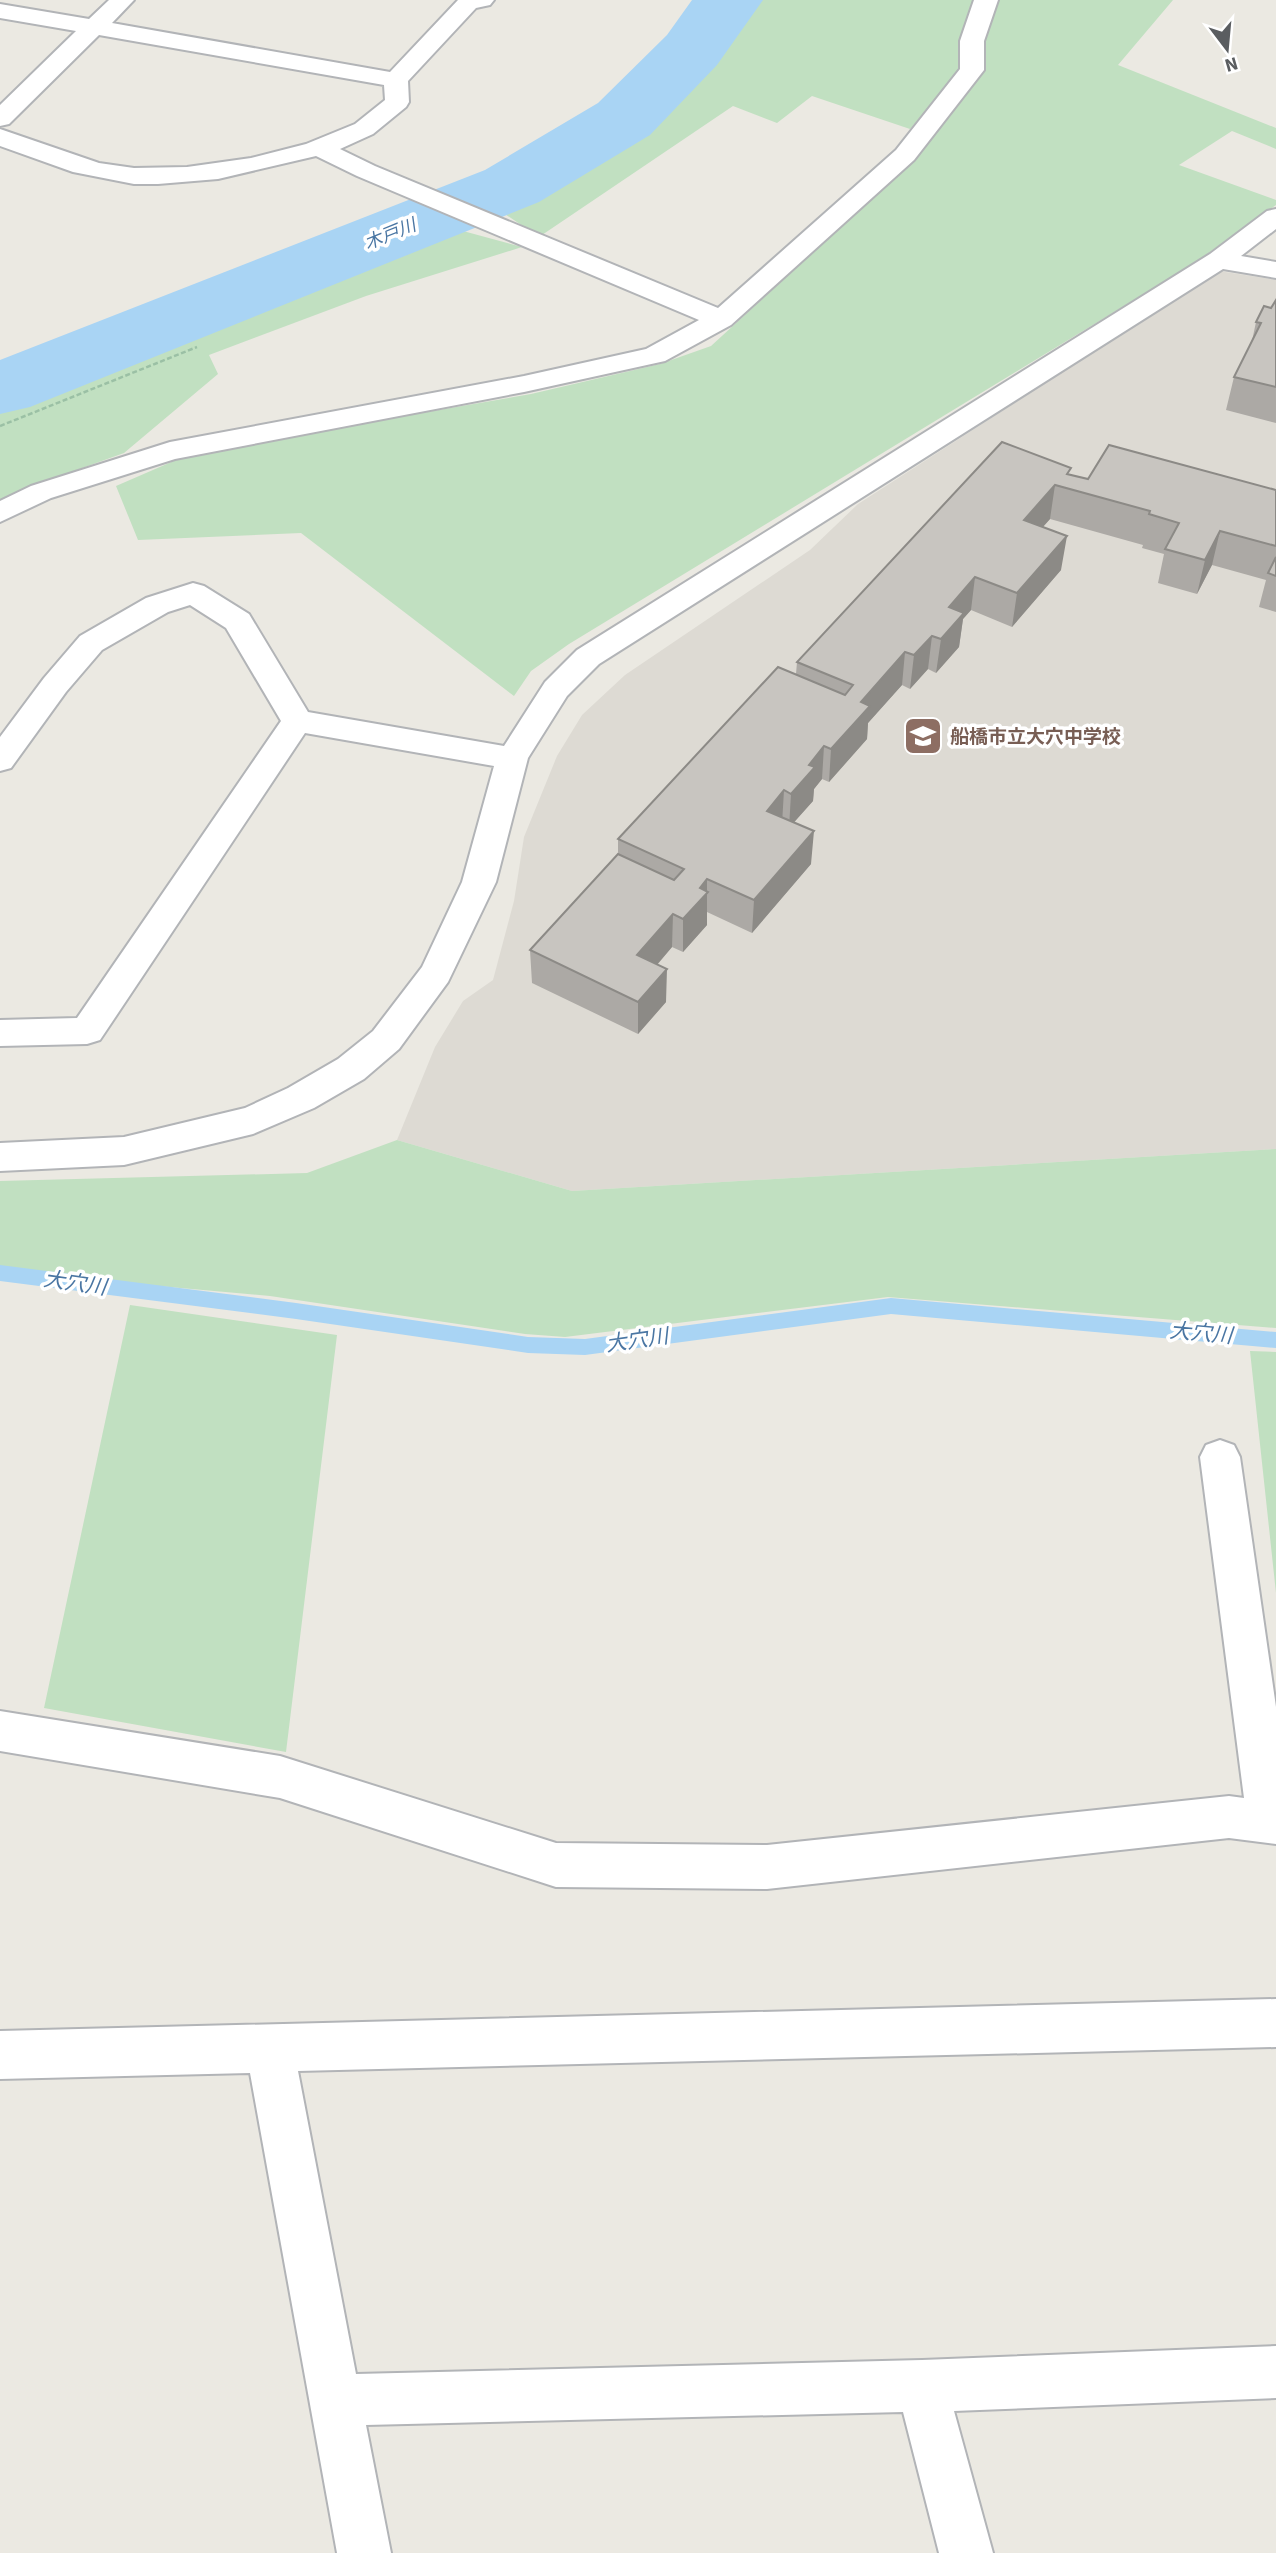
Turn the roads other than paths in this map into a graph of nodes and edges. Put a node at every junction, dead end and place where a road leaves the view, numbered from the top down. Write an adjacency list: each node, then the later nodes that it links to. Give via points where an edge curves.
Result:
1 (122, 0): 5 (street)
2 (986, 0): 13 (street, via 972,41 972,70 905,155)
3 (466, 1): 6 (street)
4 (0, 11): 5 (street)
5 (95, 27): 6 (street); 7 (street)
6 (396, 80): 9 (street, via 397,102)
7 (0, 119)
8 (0, 137): 9 (street, via 63,161 136,176 207,173)
9 (328, 152): 13 (street)
10 (1276, 217): 11 (street)
11 (1219, 260): 12 (street); 16 (street, via 588,657 556,689)
12 (1276, 270)
13 (721, 320): 14 (street, via 655,355 170,451 41,492)
14 (0, 513)
15 (297, 721): 16 (street); 17 (street, via 238,621 193,593 157,605 91,643); 18 (street, via 86,1031)
16 (512, 758): 19 (street, via 479,882 436,973 386,1040 351,1069 253,1120 206,1132 124,1151)
17 (0, 760)
18 (0, 1033)
19 (0, 1157)
20 (1220, 1457): 22 (street)
21 (0, 1731): 22 (street, via 280,1777 556,1865 767,1867 1229,1817)
22 (1273, 1823)
23 (1276, 2023): 24 (street)
24 (270, 2049): 25 (street); 28 (street)
25 (0, 2055)
26 (1276, 2372): 27 (street)
27 (922, 2386): 28 (street); 30 (street)
28 (336, 2400): 29 (street)
29 (364, 2553)
30 (965, 2553)

